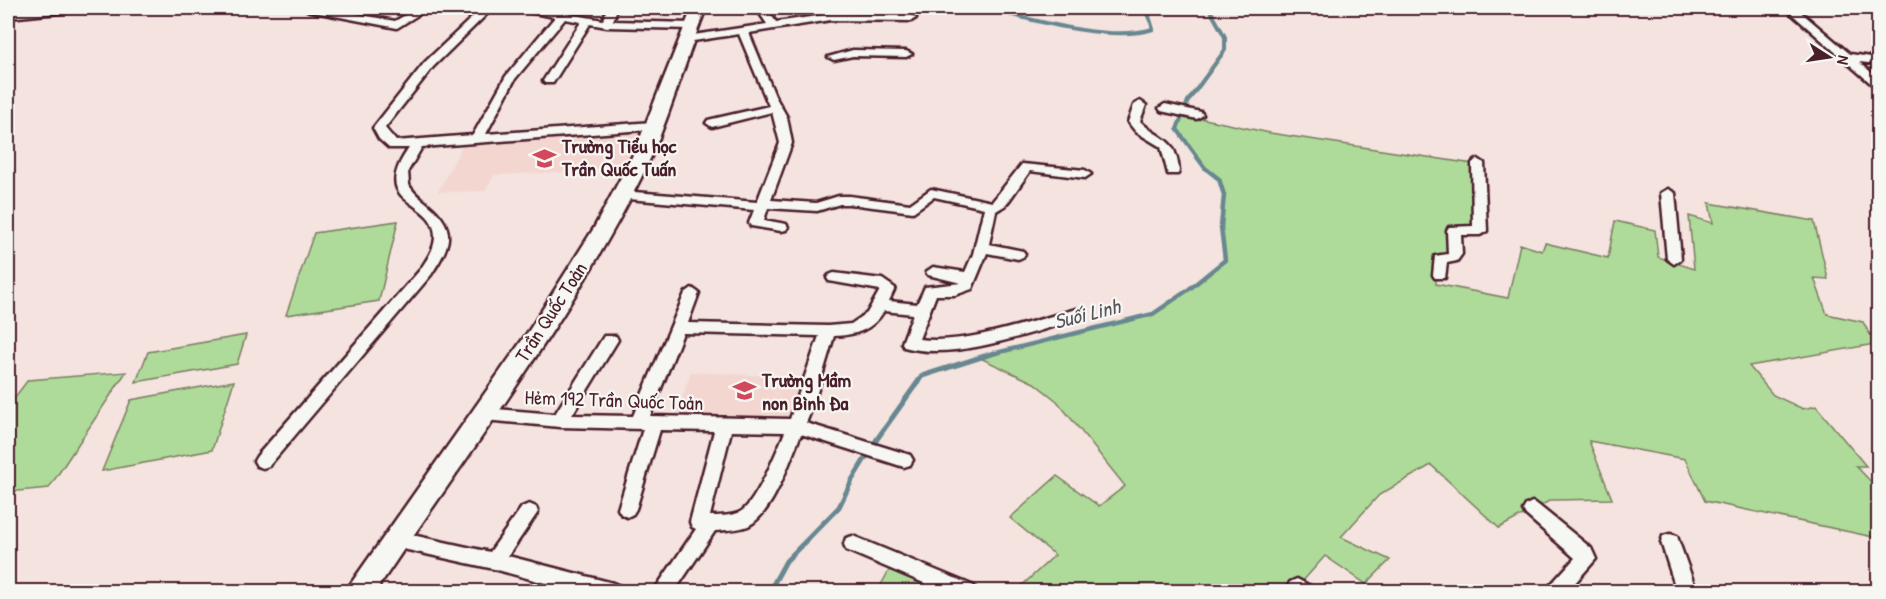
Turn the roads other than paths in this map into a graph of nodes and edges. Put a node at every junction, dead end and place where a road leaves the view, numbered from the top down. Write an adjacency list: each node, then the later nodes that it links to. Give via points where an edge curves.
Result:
1 (79, 8): 12 (street)
2 (309, 8): 11 (street)
3 (353, 8): 11 (street)
4 (424, 8): 11 (street, via 397,25)
5 (488, 8): 33 (street, via 453,37 379,128 393,145)
6 (520, 8): 13 (street)
7 (612, 8): 16 (street)
8 (761, 8): 18 (street)
9 (1790, 8): 22 (street)
10 (830, 12): 14 (street); 18 (street)
11 (341, 14)
12 (8, 15)
13 (562, 16): 15 (street); 32 (street, via 510,78)
14 (911, 18)
15 (587, 21): 16 (street); 24 (street)
16 (607, 24): 17 (street)
17 (692, 24): 19 (street); 31 (main road, Trần Quốc Toản)
18 (773, 25): 19 (street)
19 (743, 31): 27 (street)
20 (906, 54): 21 (street, via 853,52)
21 (834, 57)
22 (1847, 57): 23 (street); 25 (street)
23 (1878, 61)
24 (549, 81)
25 (1878, 84)
26 (1140, 105): 35 (street, via 1134,122 1165,141 1171,151)
27 (776, 108): 30 (street); 39 (street, via 782,117 786,143)
28 (1166, 108): 29 (street)
29 (1197, 115)
30 (712, 123)
31 (653, 126): 32 (street); 38 (main road, Trần Quốc Toản)
32 (478, 138): 33 (street)
33 (419, 142): 62 (street, via 401,177 412,196 438,221 442,231 440,248 426,272)
34 (1478, 163): 46 (street, via 1480,231 1454,230 1455,254 1440,259)
35 (1173, 171)
36 (1085, 174): 40 (street, via 1027,166 1001,202)
37 (1668, 193): 44 (street)
38 (622, 195): 39 (street); 56 (main road, Trần Quốc Toản, via 573,280)
39 (763, 206): 40 (street, via 817,207 849,200 913,208 936,193); 41 (street, via 756,223)
40 (993, 206): 42 (street)
41 (782, 227)
42 (981, 247): 43 (street); 48 (street)
43 (1018, 254)
44 (1674, 259)
45 (933, 272): 48 (street)
46 (1440, 275)
47 (834, 278): 50 (street, via 886,285)
48 (971, 278): 51 (street, via 964,289 930,290)
49 (692, 293): 53 (street)
50 (880, 305): 51 (street); 54 (street, via 875,316 859,328)
51 (921, 309): 52 (street, via 910,343 931,347)
52 (1077, 314)
53 (676, 328): 54 (street); 58 (street)
54 (828, 331): 60 (street)
55 (610, 340): 57 (street)
56 (484, 414): 57 (street, Hẻm 192 Trần Quốc Toản); 67 (main road, Trần Quốc Toản)
57 (560, 421): 58 (street, Hẻm 192 Trần Quốc Toản)
58 (646, 423): 59 (street, Hẻm 192 Trần Quốc Toản); 63 (street)
59 (724, 426): 60 (street, Hẻm 192 Trần Quốc Toản); 66 (street, via 699,522)
60 (795, 426): 61 (street, Hẻm 192 Trần Quốc Toản); 66 (street, via 756,508 740,521)
61 (904, 460)
62 (263, 461)
63 (627, 509)
64 (1533, 510): 75 (street, via 1586,559)
65 (529, 512): 70 (street)
66 (710, 524): 73 (street)
67 (394, 540): 70 (street); 71 (main road, Trần Quốc Toản)
68 (1670, 542): 76 (street)
69 (853, 544): 74 (street)
70 (494, 561): 72 (street)
71 (359, 591)
72 (613, 591)
73 (663, 591)
74 (968, 591)
75 (1554, 591)
76 (1687, 591)

